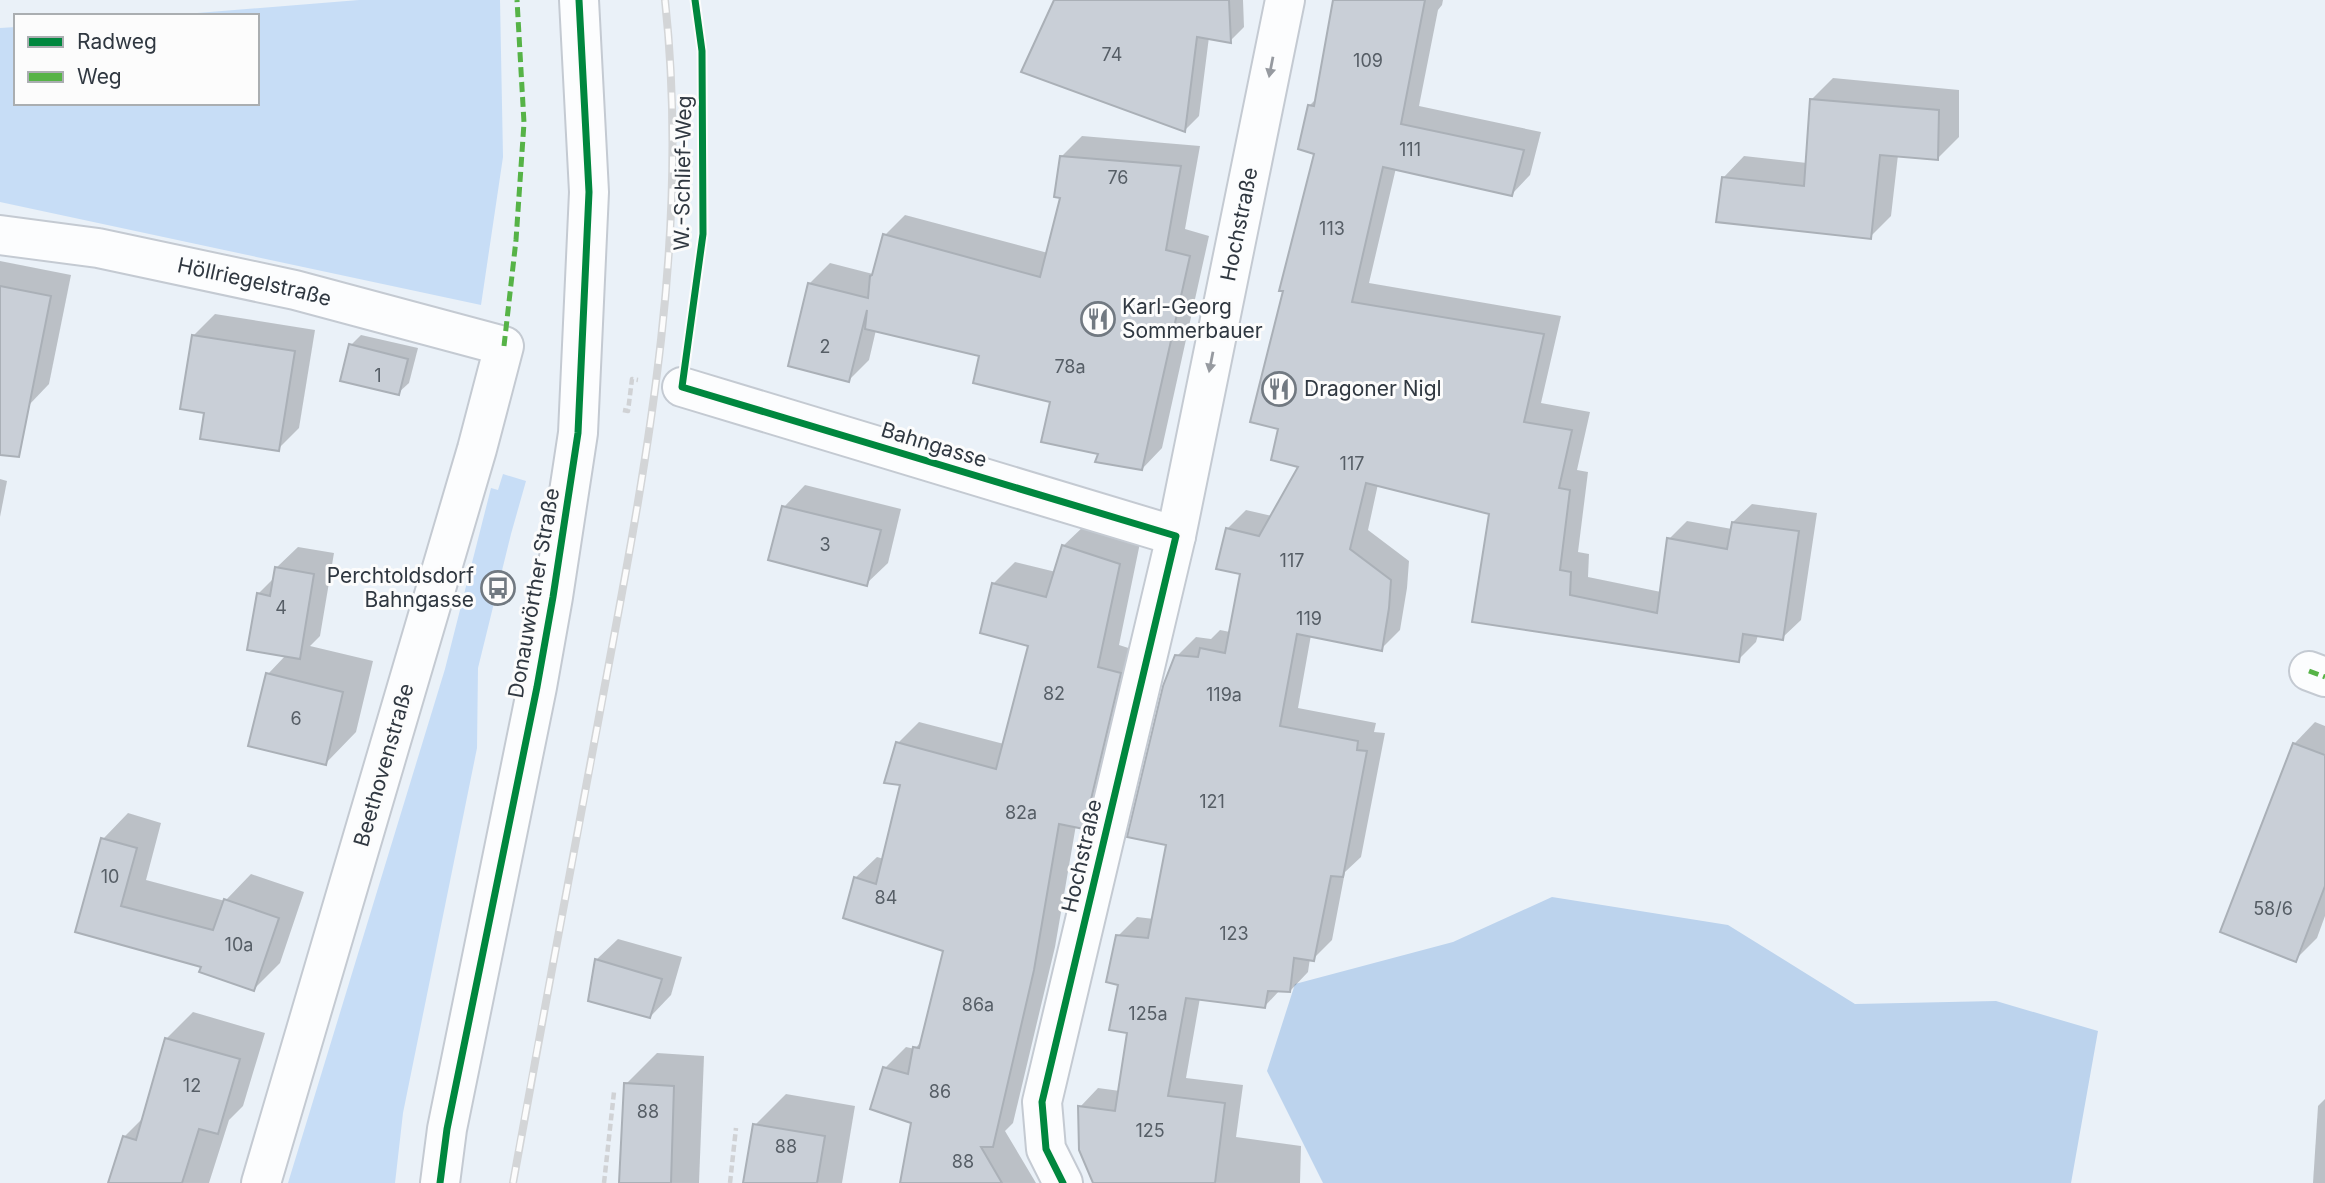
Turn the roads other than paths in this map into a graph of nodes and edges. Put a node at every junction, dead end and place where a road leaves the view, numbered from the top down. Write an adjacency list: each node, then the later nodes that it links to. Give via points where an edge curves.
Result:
1 (579, 0): 8 (main road, Donauwörther Straße, via 589,192 578,433 537,687)
2 (1285, 0): 6 (main road, Hochstraße, one-way to 6)
3 (0, 234): 4 (main road, Höllriegelstraße, via 98,248 295,290)
4 (504, 346): 7 (main road, Beethovenstraße)
5 (682, 387): 6 (main road, Bahngasse)
6 (1176, 536): 9 (main road, Hochstraße, via 1042,1102 1046,1149)
7 (261, 1183)
8 (440, 1183)
9 (1063, 1183)

